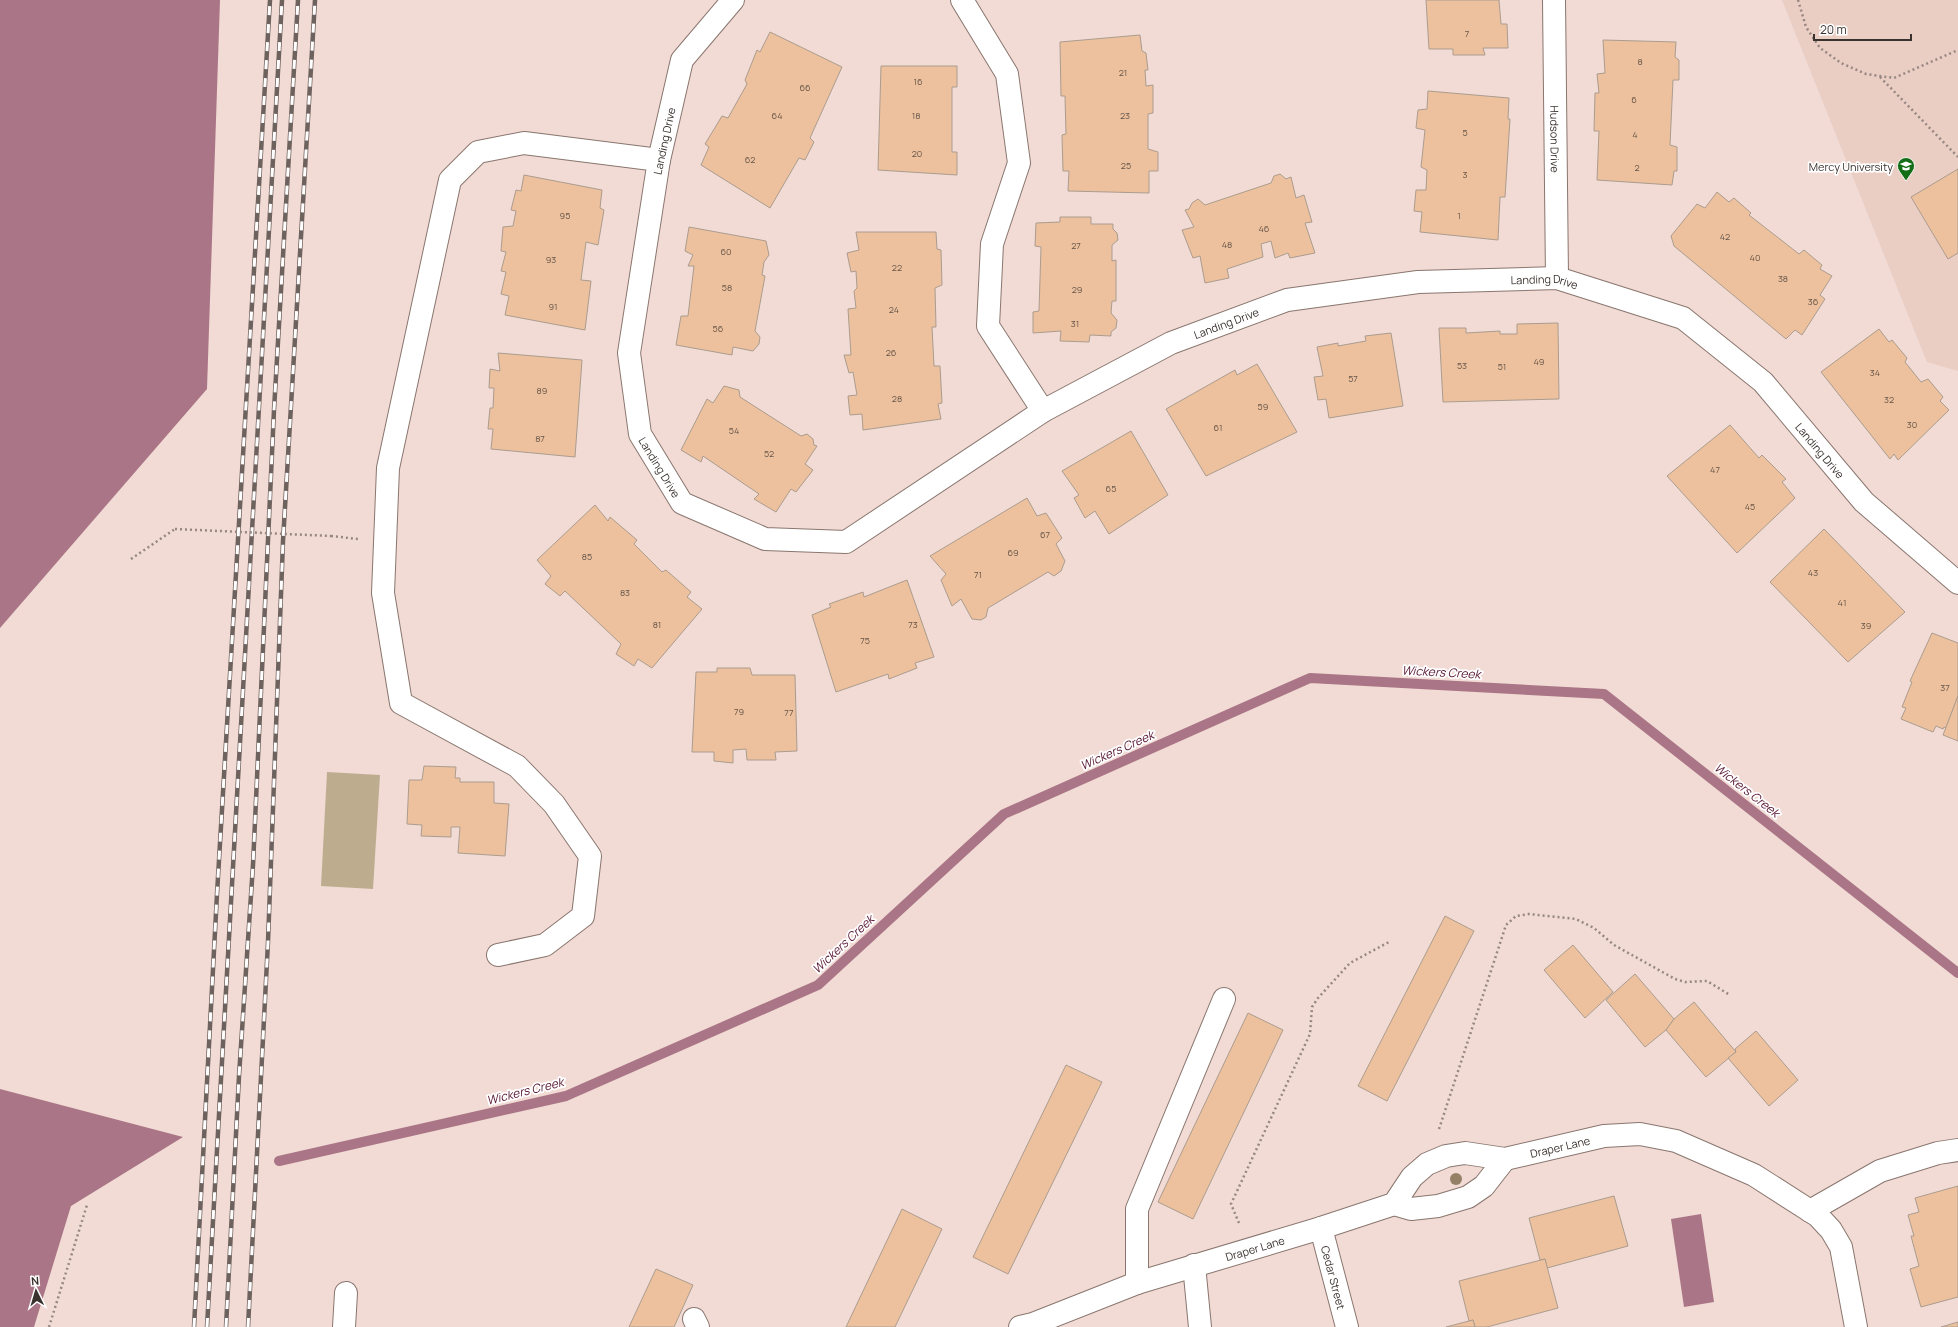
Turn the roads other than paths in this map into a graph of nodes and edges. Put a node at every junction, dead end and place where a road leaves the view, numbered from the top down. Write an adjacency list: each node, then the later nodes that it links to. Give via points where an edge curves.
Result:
1 (733, 0): 4 (street, Landing Drive, via 682,60)
2 (962, 0): 6 (street, via 1007,74 1019,163 992,244 988,326)
3 (1554, 0): 5 (street, Hudson Drive)
4 (659, 160): 6 (street, Landing Drive, via 629,353 640,434 682,503 766,538 846,542); 8 (street, via 524,143 478,152 450,180 388,468 384,593 401,703 517,766 554,804 590,856 583,916 545,945)
5 (1557, 278): 6 (street, Landing Drive, via 1418,282 1287,300 1171,343); 7 (street, Landing Drive, via 1683,318 1763,382 1864,502)
6 (1043, 411)
7 (1958, 583)
8 (498, 955)
9 (1224, 999): 16 (street, via 1137,1209)
10 (1958, 1150): 13 (street, via 1938,1153 1880,1171)
11 (1505, 1159): 12 (street, via 1484,1186 1468,1196 1438,1206 1411,1209); 12 (street, Draper Lane, via 1465,1153 1446,1156 1427,1164 1412,1177); 13 (street, Draper Lane, via 1604,1136 1640,1134 1676,1141 1754,1175)
12 (1394, 1204): 14 (street, Draper Lane)
13 (1810, 1211): 22 (street, Draper Lane, via 1831,1230 1841,1247)
14 (1321, 1228): 15 (street, Draper Lane); 21 (street, Cedar Street)
15 (1194, 1265): 16 (street, Draper Lane); 20 (street)
16 (1137, 1283): 18 (street, Draper Lane)
17 (346, 1293): 19 (street)
18 (1029, 1326)
19 (344, 1327)
20 (1200, 1327)
21 (1347, 1327)
22 (1856, 1327)

